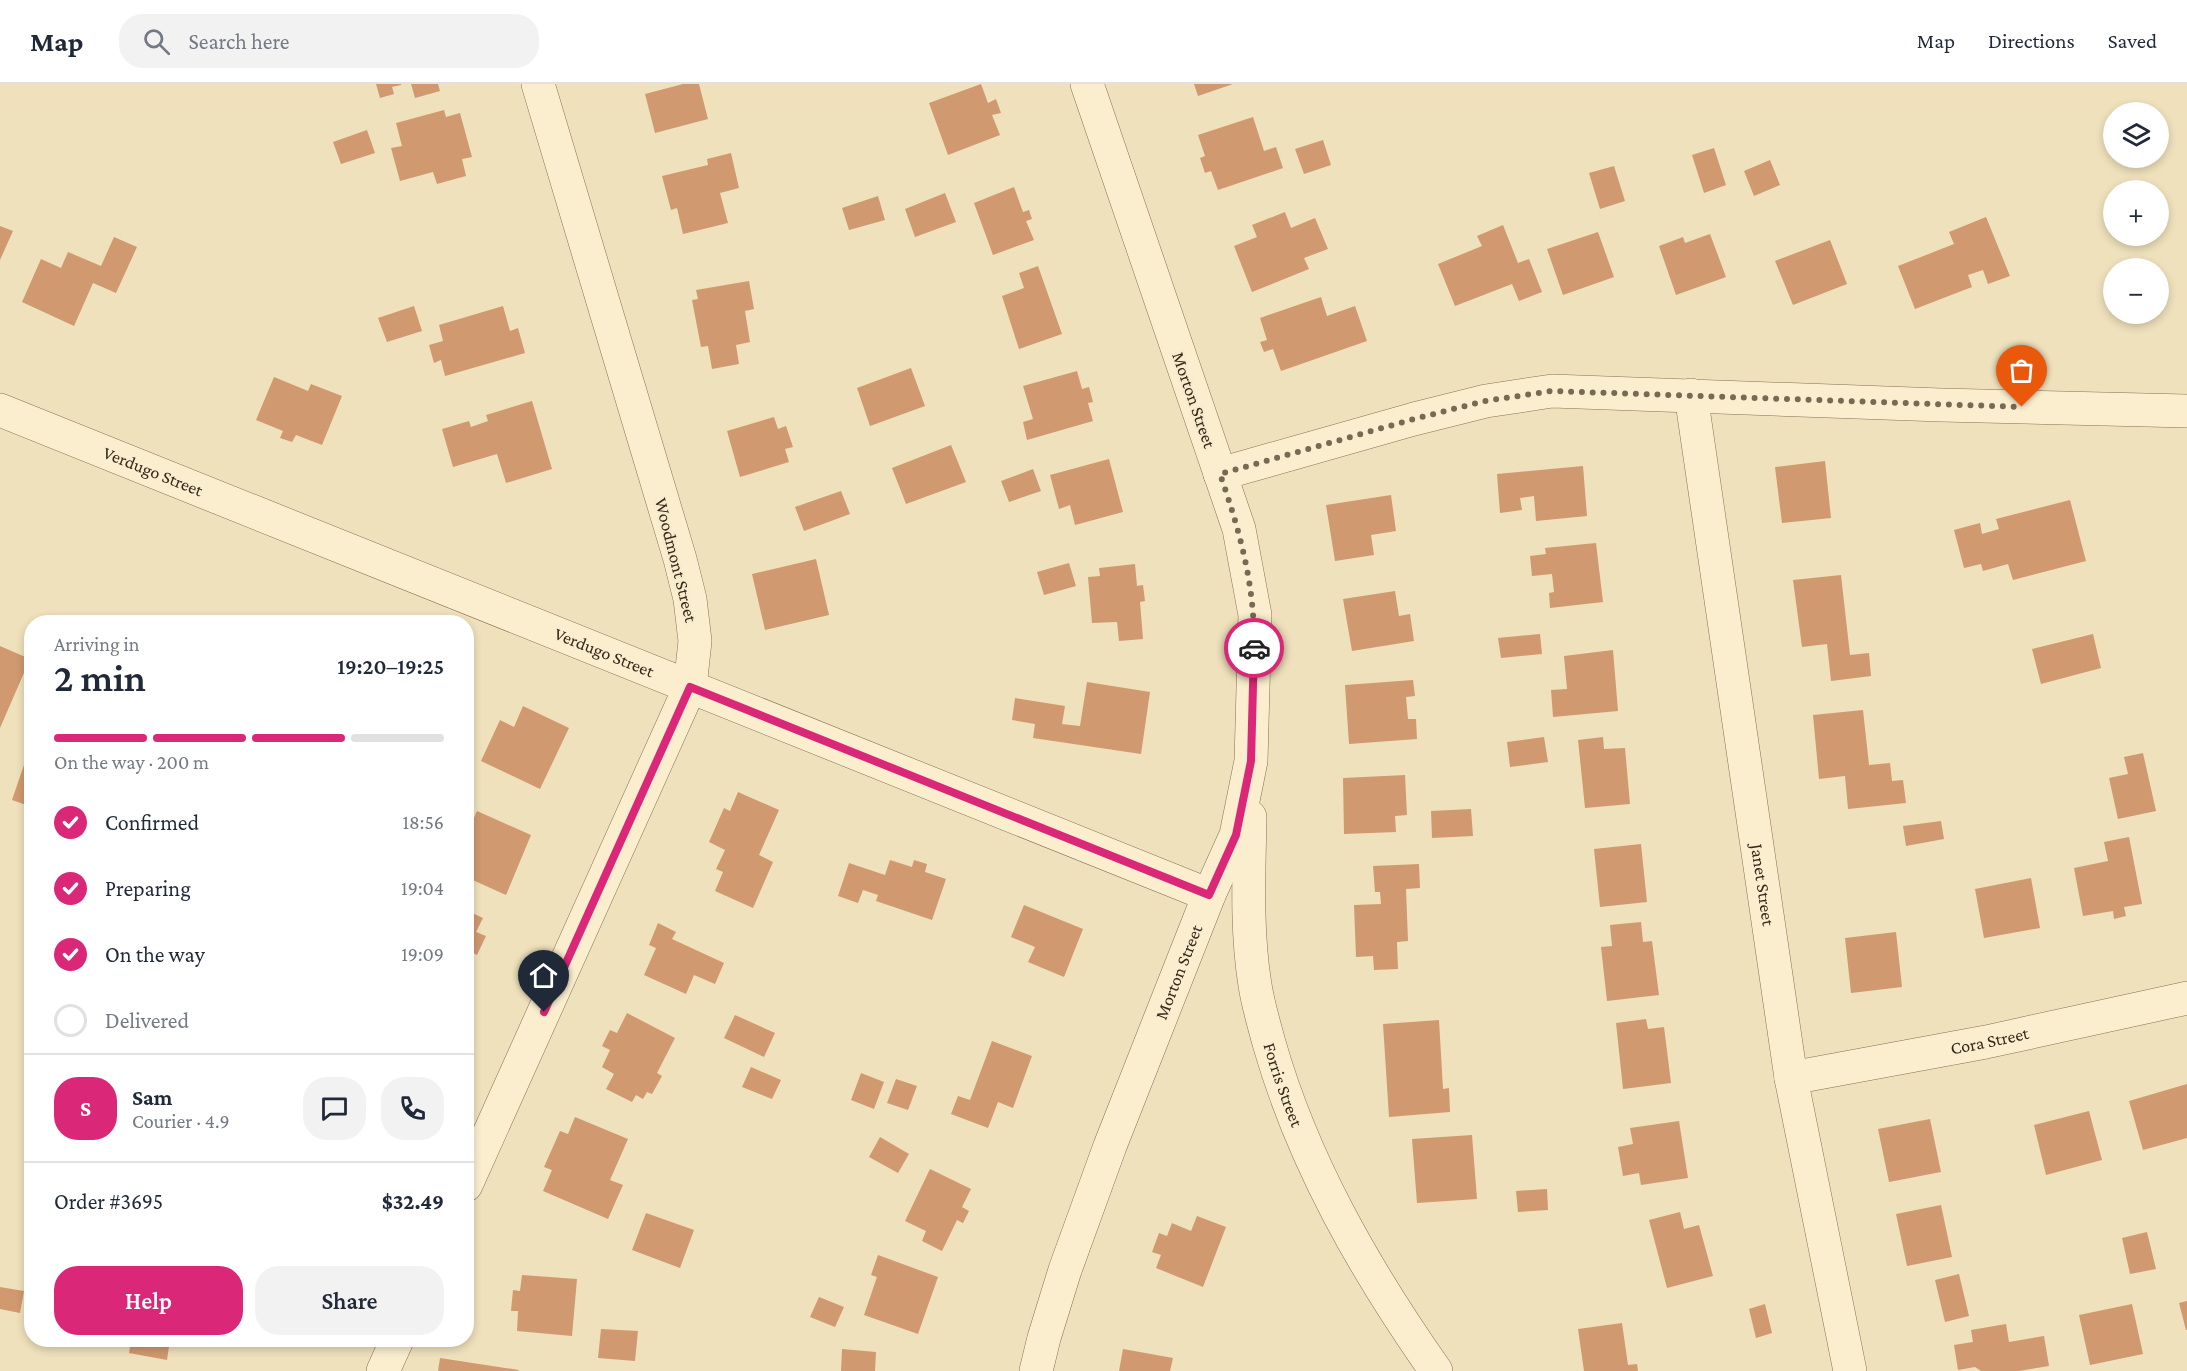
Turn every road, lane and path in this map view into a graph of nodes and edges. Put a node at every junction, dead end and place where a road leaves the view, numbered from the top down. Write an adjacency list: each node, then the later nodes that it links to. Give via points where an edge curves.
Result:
1 (538, 84): 7 (street, Woodmont Street, via 680,559 695,641)
2 (1087, 84): 6 (street, Morton Street)
3 (1691, 395): 5 (street); 6 (street, via 1552,391 1485,401); 11 (street, Janet Street)
4 (0, 410): 7 (street, Verdugo Street)
5 (2187, 411)
6 (1220, 474): 8 (street, Morton Street, via 1239,529 1254,615)
7 (690, 687): 9 (street, Verdugo Street); 12 (street, Woodmont Street)
8 (1251, 761): 9 (street, Morton Street, via 1236,835); 16 (street, Forris Street, via 1248,914 1257,997 1275,1063 1291,1110 1344,1226)
9 (1209, 895): 15 (street, Morton Street, via 1080,1228)
10 (2187, 998): 11 (street, Cora Street, via 1986,1042)
11 (1791, 1078): 17 (street, Janet Street)
12 (474, 1167)
13 (394, 1347): 14 (street)
14 (383, 1371)
15 (1036, 1371)
16 (1436, 1371)
17 (1850, 1371)

